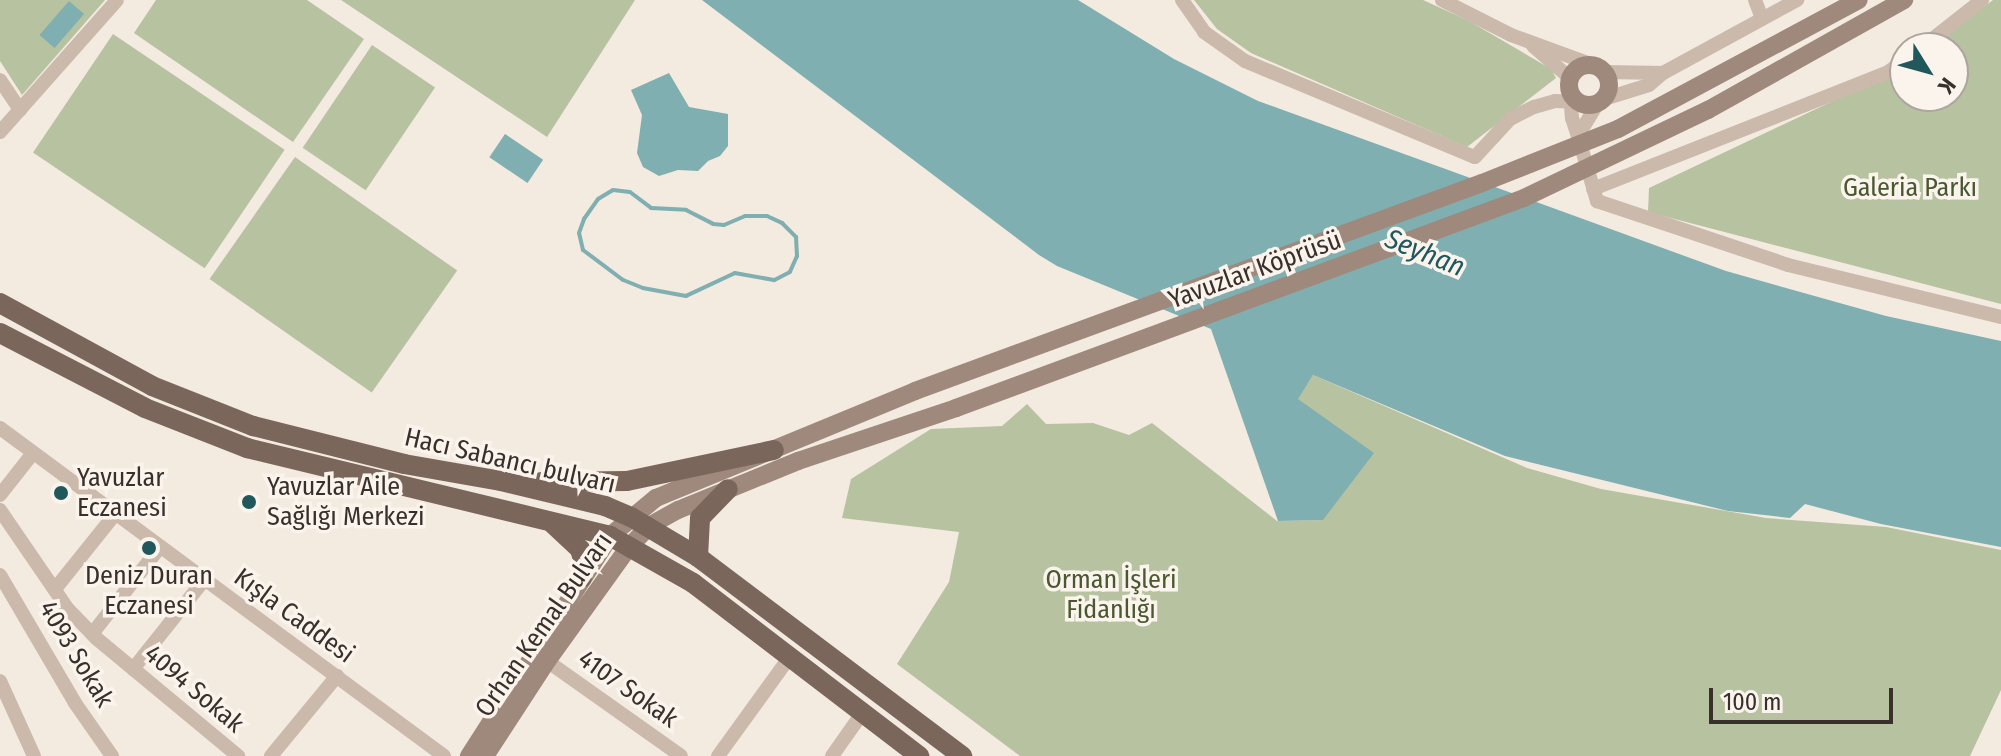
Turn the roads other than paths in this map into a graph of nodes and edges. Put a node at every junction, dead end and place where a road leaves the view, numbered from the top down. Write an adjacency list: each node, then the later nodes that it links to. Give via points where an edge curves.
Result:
1 (117, 0): 18 (street)
2 (1182, 0): 16 (street, via 1204,32 1245,61 1475,157 1510,119)
3 (1442, 0): 11 (street)
4 (1755, 0): 9 (street)
5 (1797, 0): 9 (street)
6 (1859, 0): 26 (main road, Yavuzlar Köprüsü, via 1618,129 915,391)
7 (1904, 0): 29 (main road, Yavuzlar Köprüsü, via 1708,110 1524,198)
8 (1982, 0): 10 (street)
9 (1762, 18): 14 (street)
10 (1941, 32)
11 (1530, 43): 12 (street); 16 (street)
12 (1599, 68): 14 (street); 16 (main road, via 1579,67); 17 (main road, via 1609,86)
13 (1889, 71): 21 (street)
14 (1663, 73): 17 (street, via 1649,85)
15 (0, 80): 18 (street)
16 (1572, 93): 17 (main road); 20 (street)
17 (1601, 101): 20 (street)
18 (20, 110): 19 (street)
19 (0, 132)
20 (1578, 136): 21 (street)
21 (1593, 189): 23 (street, via 1597,201 1697,237)
22 (0, 303): 28 (main road, Hacı Sabancı bulvarı, via 152,386 253,426 404,464)
23 (2001, 317)
24 (0, 333): 33 (main road, Hacı Sabancı bulvarı, via 145,408 247,448)
25 (0, 428): 27 (street, Kışla Caddesi)
26 (774, 450): 28 (main road, via 627,481); 34 (main road, Yavuzlar Köprüsü, via 656,498)
27 (33, 453): 30 (street); 32 (street, Kışla Caddesi)
28 (501, 481): 34 (main road, Hacı Sabancı bulvarı, via 605,506)
29 (728, 489): 34 (main road, Yavuzlar Köprüsü); 38 (main road, via 700,518)
30 (0, 495)
31 (0, 510): 42 (street, 4094 Sokak)
32 (115, 514): 36 (street, Kışla Caddesi); 42 (street)
33 (546, 520): 35 (main road, Hacı Sabancı bulvarı); 40 (main road, via 580,549)
34 (640, 522): 35 (main road, Yavuzlar Köprüsü); 37 (main road, Orhan Kemal Bulvarı); 38 (main road, Hacı Sabancı bulvarı)
35 (610, 536): 37 (main road, Hacı Sabancı bulvarı); 40 (main road, Orhan Kemal Bulvarı)
36 (160, 547): 41 (street, Kışla Caddesi); 43 (street)
37 (629, 547): 44 (main road, Hacı Sabancı bulvarı, via 693,583); 45 (main road, Orhan Kemal Bulvarı)
38 (698, 557): 62 (main road, Hacı Sabancı bulvarı)
39 (0, 575): 52 (street, 4093 Sokak)
40 (582, 578): 56 (main road, Orhan Kemal Bulvarı)
41 (204, 580): 46 (street); 47 (street, Kışla Caddesi)
42 (55, 589): 43 (street, 4094 Sokak)
43 (92, 634): 46 (street, 4094 Sokak)
44 (791, 655): 49 (main road, Hacı Sabancı bulvarı); 59 (street)
45 (547, 661): 57 (main road, Orhan Kemal Bulvarı); 58 (street, 4107 Sokak)
46 (133, 669): 53 (street, 4094 Sokak)
47 (337, 676): 54 (street); 55 (street, Kışla Caddesi)
48 (0, 681): 50 (street)
49 (863, 712): 60 (street); 61 (main road, Hacı Sabancı bulvarı)
50 (6, 718): 51 (street)
51 (34, 756)
52 (112, 756)
53 (238, 756)
54 (271, 756)
55 (444, 756)
56 (469, 756)
57 (485, 756)
58 (681, 756)
59 (718, 756)
60 (832, 756)
61 (919, 756)
62 (962, 756)

